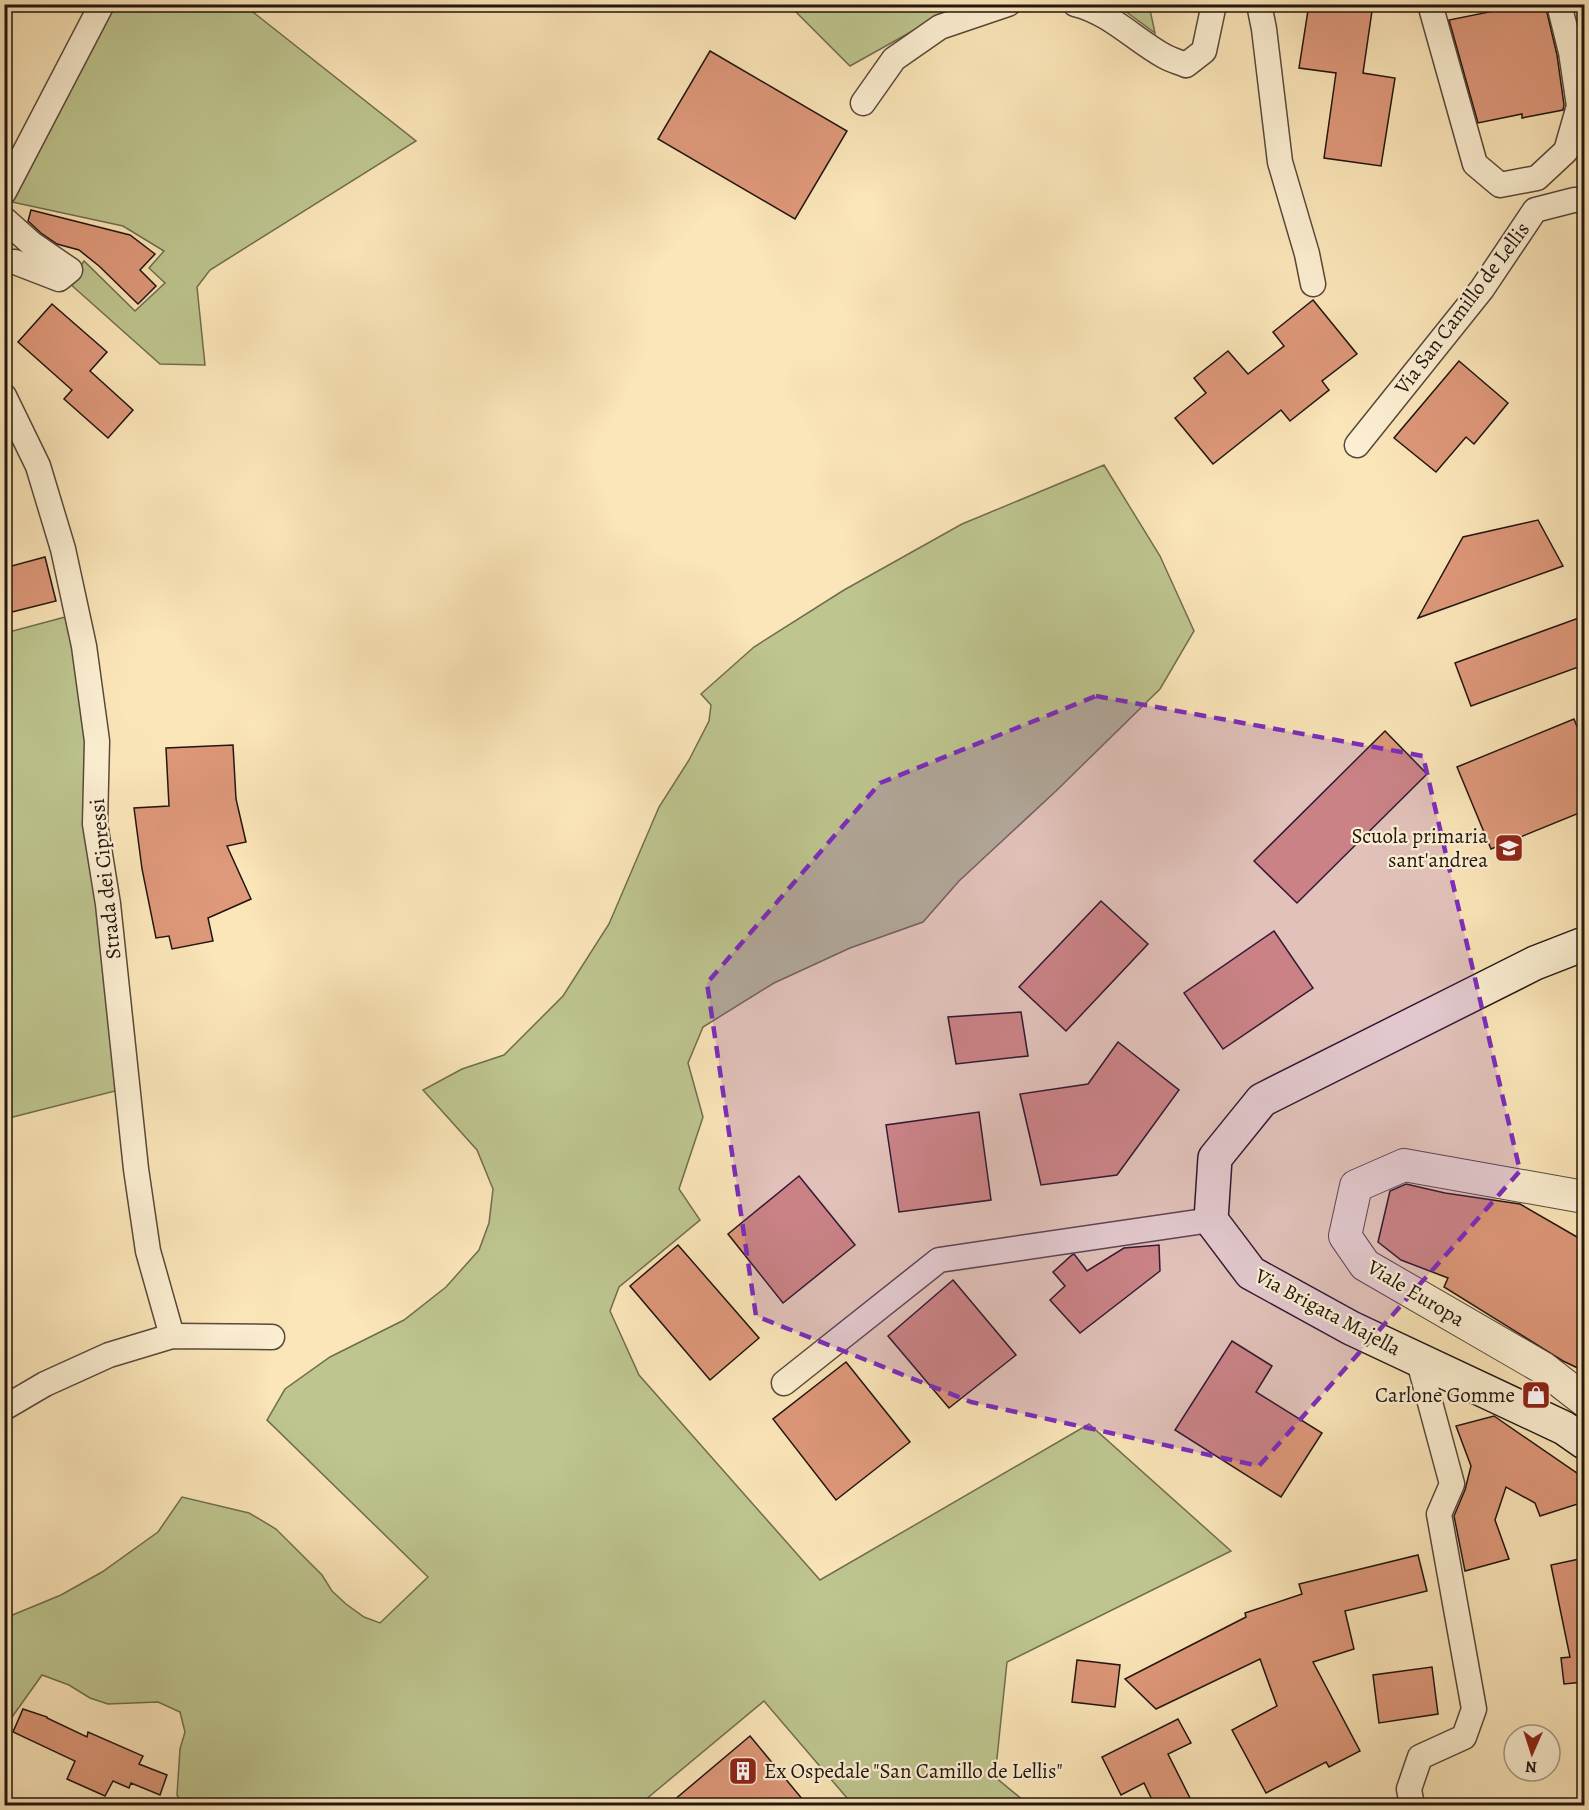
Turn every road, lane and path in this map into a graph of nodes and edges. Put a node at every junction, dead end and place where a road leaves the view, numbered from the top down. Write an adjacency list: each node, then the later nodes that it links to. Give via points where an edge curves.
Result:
1 (102, 4): 9 (street)
2 (1008, 4): 8 (street, via 940,27 894,59)
3 (1075, 4): 4 (street, via 1186,65 1204,51)
4 (1214, 4)
5 (1259, 4): 13 (street, via 1280,162)
6 (1430, 4): 7 (street, via 1475,164 1500,185 1537,178 1566,151 1579,106)
7 (1559, 4)
8 (862, 103)
9 (4, 192)
10 (1584, 200): 15 (street, Via San Camillo de Lellis, via 1535,210 1482,289)
11 (4, 219): 12 (street, via 70,270 59,279 15,262)
12 (4, 262)
13 (1313, 284)
14 (4, 396): 19 (street, Strada dei Cipressi, via 38,466 63,549 84,646 97,741 95,824 108,904 136,1169 148,1251)
15 (1357, 445)
16 (1584, 944): 18 (main road, via 1535,963 1262,1100 1215,1158)
17 (1584, 1197): 23 (street, Viale Europa, via 1404,1165 1356,1186 1344,1236 1365,1265 1542,1368)
18 (1211, 1220): 21 (main road, Via Brigata Majella, via 1251,1272 1351,1328); 22 (street, via 939,1260)
19 (172, 1336): 20 (street); 24 (street, via 109,1355)
20 (272, 1337)
21 (1418, 1358): 25 (main road, Via Brigata Majella, via 1564,1428); 26 (street, via 1452,1484 1439,1514 1474,1709 1464,1737 1420,1757 1409,1789)
22 (784, 1383)
23 (1584, 1400)
24 (4, 1408)
25 (1584, 1442)
26 (1412, 1806)

